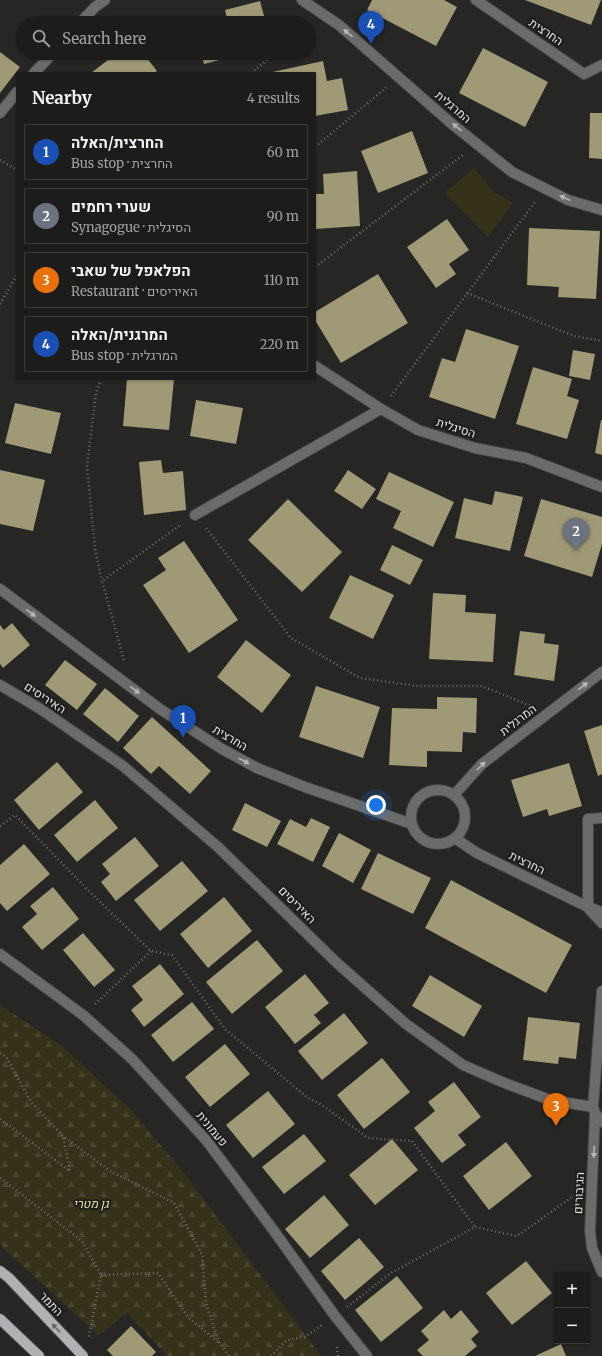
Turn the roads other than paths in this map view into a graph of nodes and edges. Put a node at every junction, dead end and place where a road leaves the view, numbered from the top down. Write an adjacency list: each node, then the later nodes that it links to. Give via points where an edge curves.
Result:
1 (104, 0): 4 (street)
2 (302, 0): 10 (street, המרגלית, one-way to 2, via 568,200 512,172 452,124 339,25)
3 (476, 0): 6 (street, החרצית, via 584,74)
4 (87, 16)
5 (46, 60): 7 (street)
6 (602, 65)
7 (35, 72)
8 (16, 93): 9 (street)
9 (0, 114)
10 (602, 210)
11 (316, 367): 12 (street, הסיגלית)
12 (381, 409): 13 (street, הסיגלית, via 418,430 475,448 526,458); 14 (street)
13 (602, 487)
14 (195, 514)
15 (0, 589): 20 (street, החרצית, one-way to 20, via 160,709 216,745 257,768)
16 (602, 672): 18 (street, המרגלית, one-way to 16, via 482,764)
17 (0, 685): 27 (street, האיריסים, via 39,708 123,766 218,847 336,963 406,1024 463,1065 550,1100)
18 (454, 795): 20 (street, via 446,791 428,792 414,805 411,814); 21 (street, via 465,811 462,832)
19 (602, 818): 22 (street, via 588,819)
20 (412, 824): 21 (street, via 422,840 430,844 440,845)
21 (456, 839): 22 (street, החרצית, via 476,853)
22 (588, 907): 23 (street, החרצית); 24 (street, החרצית)
23 (602, 912)
24 (602, 922)
25 (0, 954): 36 (street, פעמונית, via 83,1015 132,1059 206,1140)
26 (602, 991): 27 (street, הגיבורים)
27 (594, 1110): 28 (street); 29 (street, הגיבורים, one-way to 29, via 590,1231)
28 (602, 1122)
29 (592, 1248): 30 (street); 32 (street, הגיבורים)
30 (602, 1251)
31 (0, 1271): 35 (main road, התמר, one-way to 31)
32 (602, 1272)
33 (0, 1319): 34 (main road)
34 (39, 1356)
35 (83, 1356)
36 (367, 1356)

